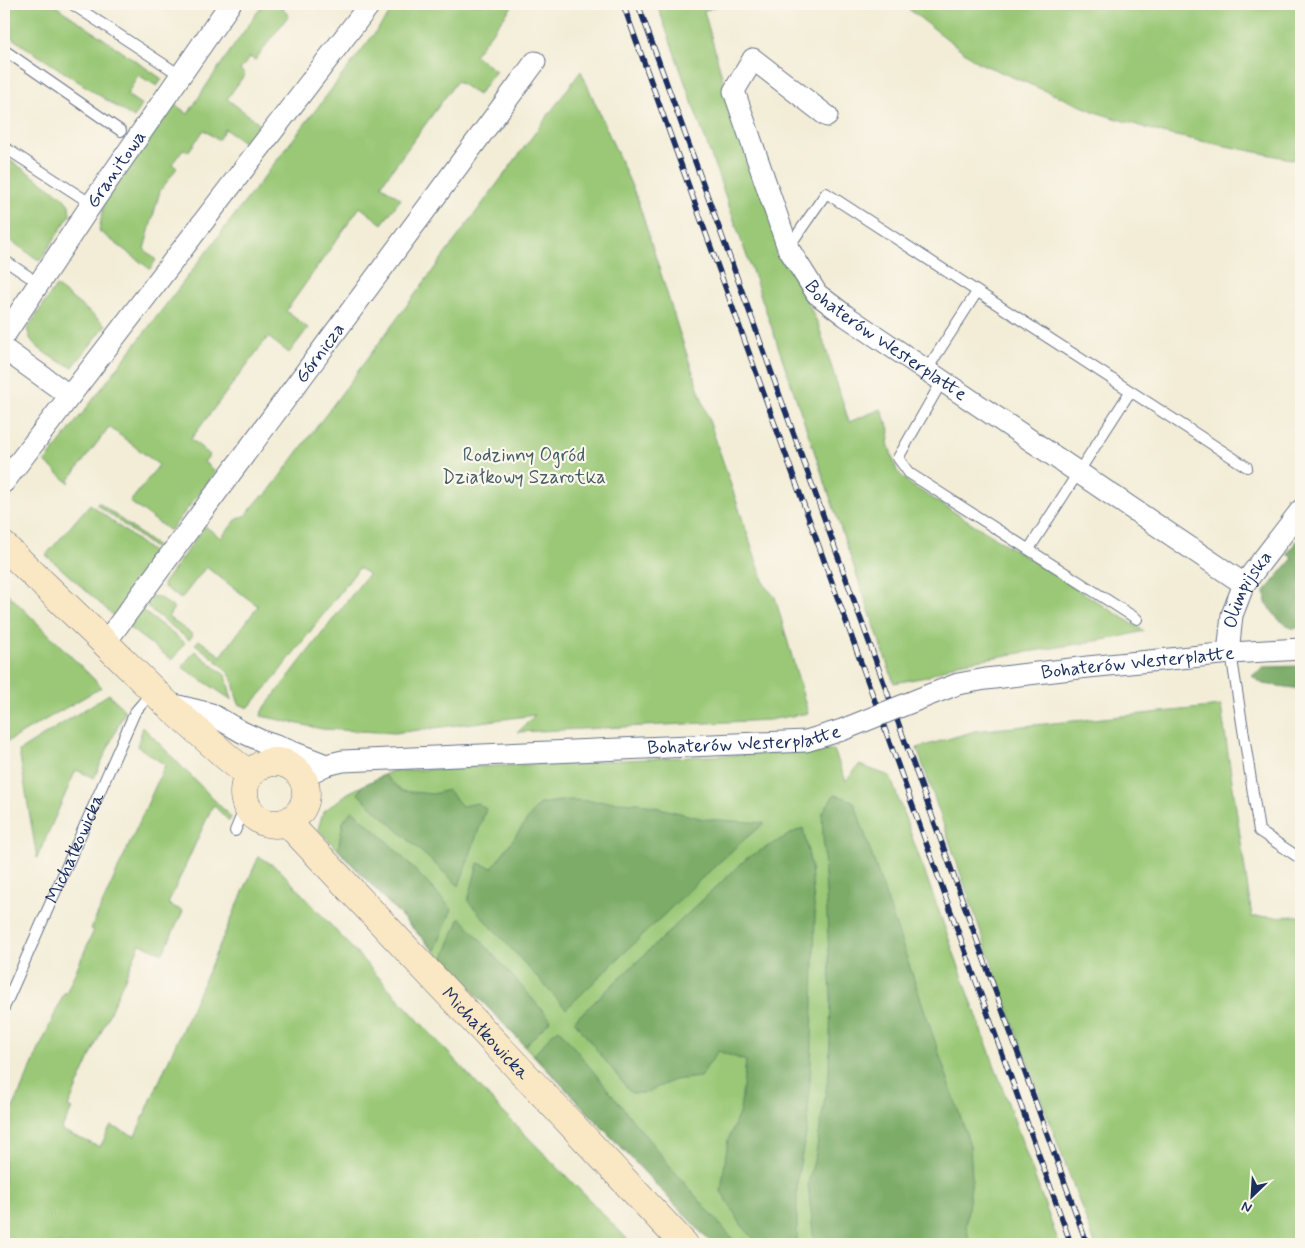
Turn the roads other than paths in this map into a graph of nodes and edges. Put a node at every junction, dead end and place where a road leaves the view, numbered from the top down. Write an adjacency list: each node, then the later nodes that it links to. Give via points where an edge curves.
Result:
1 (72, 4): 6 (lane)
2 (230, 4): 6 (street, Granitowa)
3 (370, 4): 19 (street)
4 (4, 50): 8 (lane)
5 (535, 62): 28 (street, Górnicza)
6 (180, 75): 10 (street, Granitowa)
7 (827, 116): 11 (street, Bohaterów Westerplatte, via 753,59 734,91)
8 (121, 131)
9 (4, 147): 10 (lane)
10 (91, 205): 15 (street, Granitowa)
11 (788, 248): 14 (lane, via 826,193); 17 (street, Bohaterów Westerplatte, via 817,294)
12 (4, 260): 13 (lane)
13 (28, 276)
14 (977, 292): 17 (lane); 18 (lane)
15 (4, 336)
16 (4, 349): 19 (street)
17 (934, 376): 21 (street, Bohaterów Westerplatte); 25 (lane, via 898,458 909,473)
18 (1130, 392): 20 (lane); 21 (lane)
19 (70, 396): 22 (street)
20 (1247, 467)
21 (1079, 473): 25 (lane); 26 (street, Bohaterów Westerplatte)
22 (4, 482)
23 (1301, 510): 26 (street, Olimpijska)
24 (4, 546): 28 (street)
25 (1029, 549): 27 (lane)
26 (1244, 584): 30 (street, Olimpijska, via 1232,615)
27 (1137, 619)
28 (105, 643): 31 (street)
29 (1301, 649): 30 (street, Bohaterów Westerplatte)
30 (1230, 653): 32 (street, Bohaterów Westerplatte, bridge, via 986,678 958,684 806,741 382,759); 36 (lane, via 1259,830)
31 (159, 697): 32 (street, via 211,714 264,742); 33 (street); 37 (lane, Michałkowicka, via 135,712)
32 (326, 765): 34 (street, Bohaterów Westerplatte)
33 (250, 775): 34 (street, via 264,764 275,762 295,769); 35 (street, via 245,788 242,820 256,818 265,823)
34 (302, 777): 35 (street, via 306,787 303,808)
35 (287, 822): 38 (street, Michałkowicka)
36 (1301, 859)
37 (4, 1008)
38 (684, 1244)

